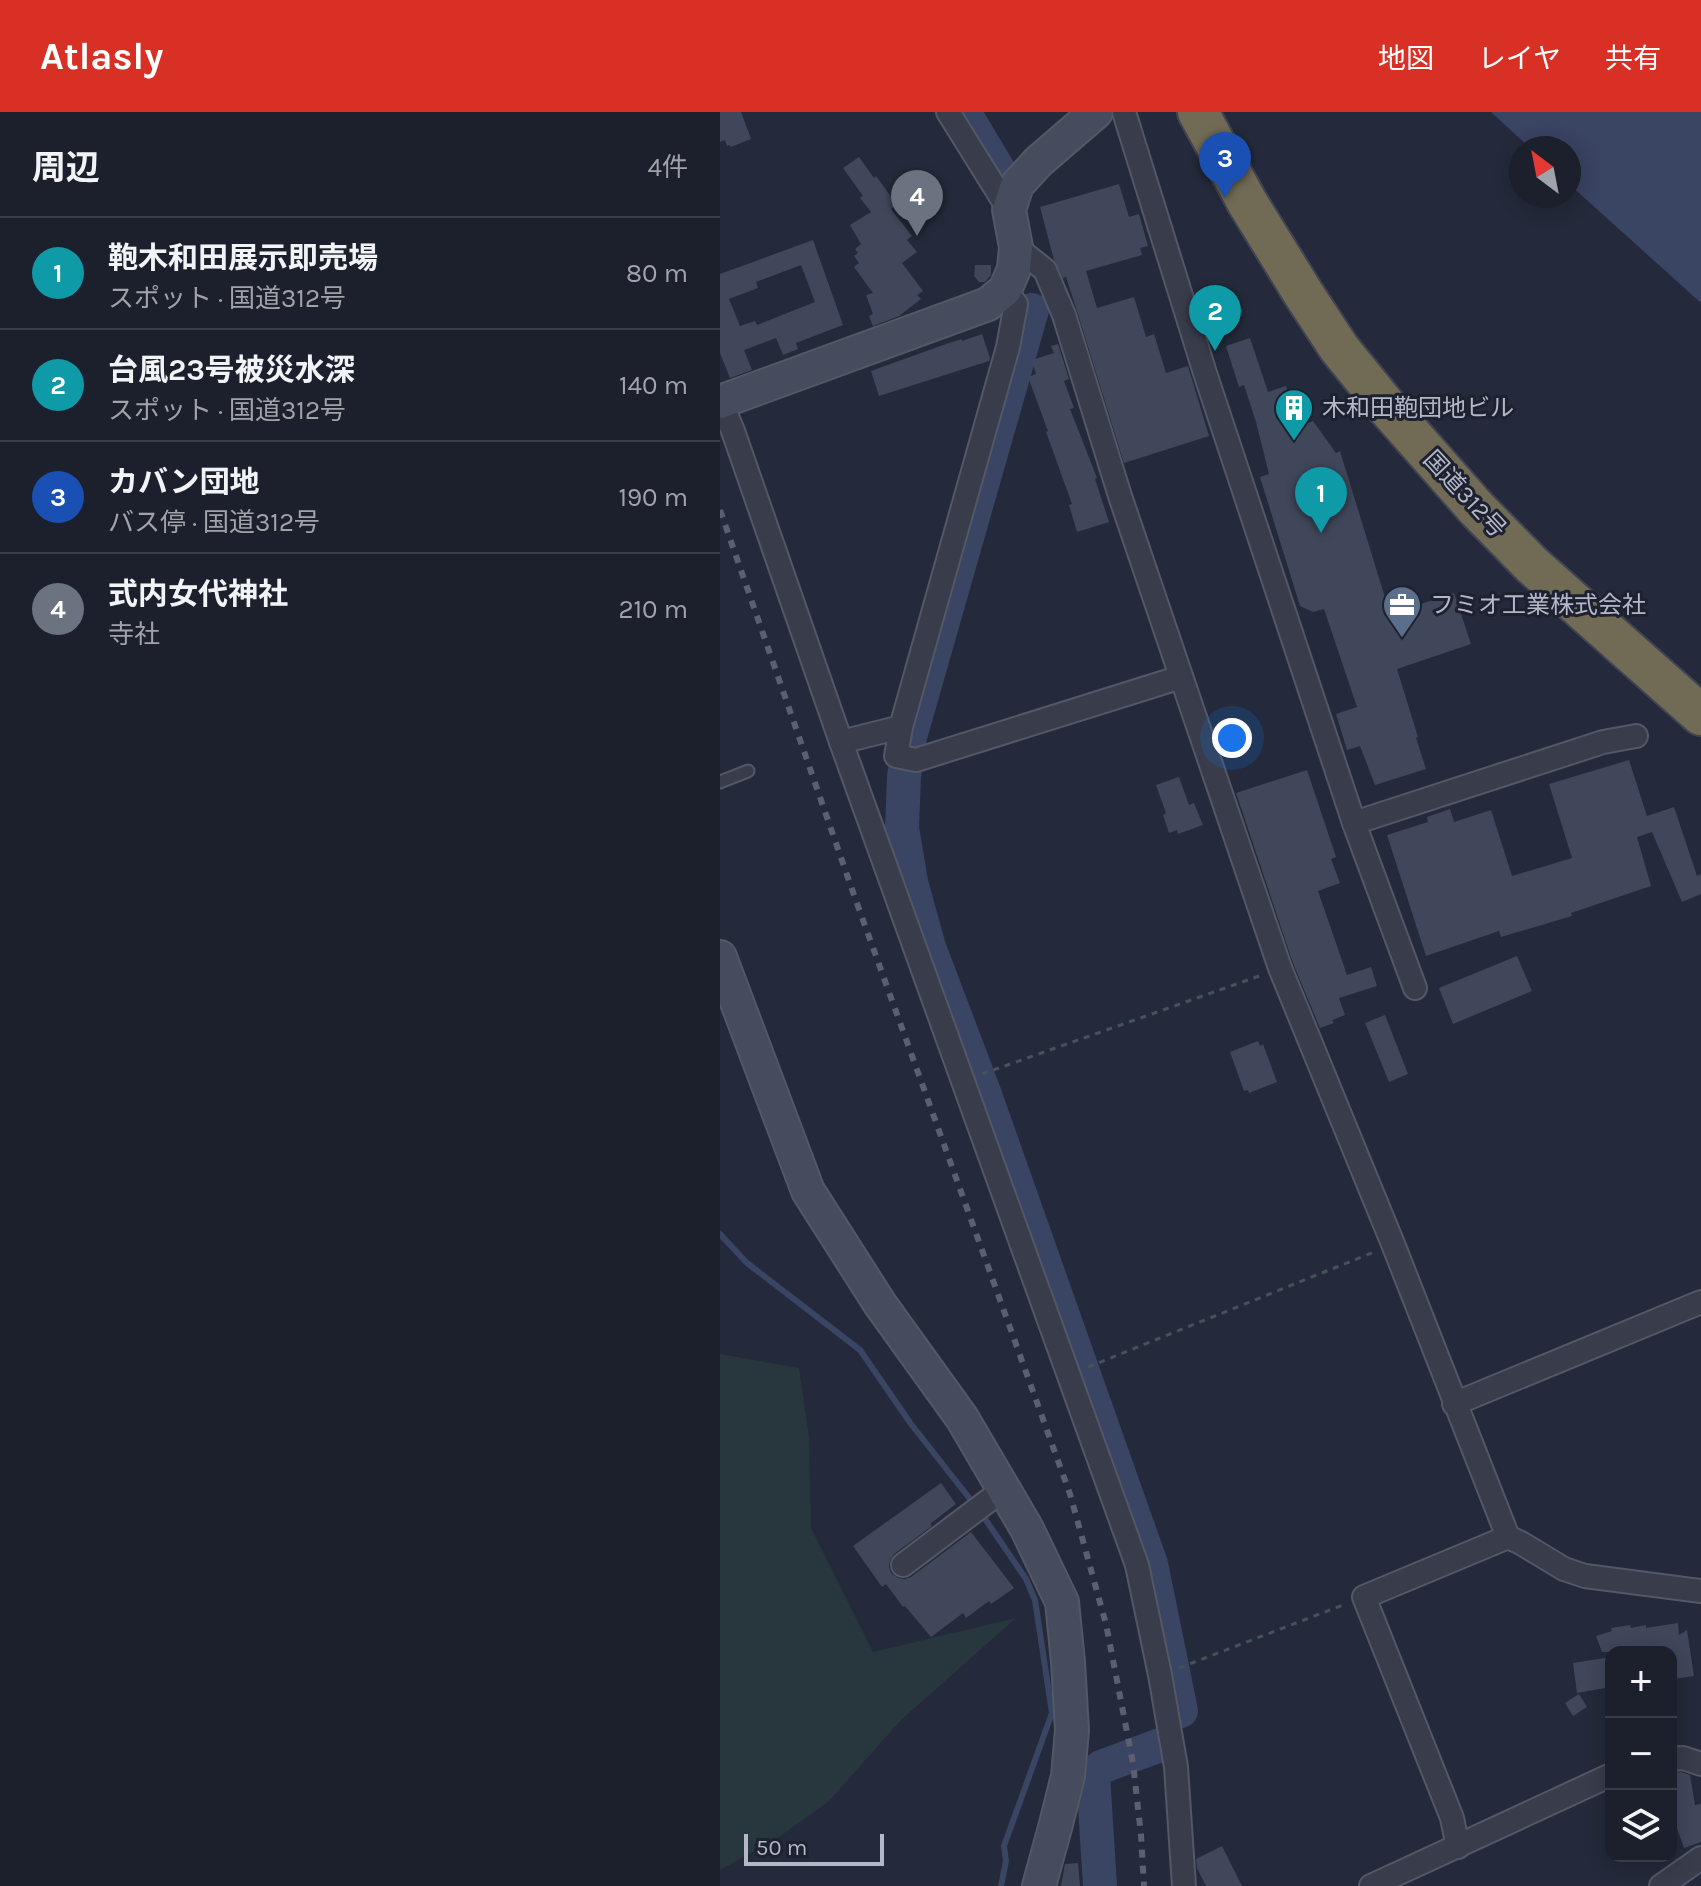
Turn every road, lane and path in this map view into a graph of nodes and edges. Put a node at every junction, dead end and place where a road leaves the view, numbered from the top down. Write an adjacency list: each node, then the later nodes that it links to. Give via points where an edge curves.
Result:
1 (948, 112): 5 (street)
2 (1096, 112): 5 (street, via 1017,185)
3 (1124, 112): 16 (street)
4 (1198, 112): 10 (highway, 国道312号, via 1303,293 1386,406 1532,565)
5 (1009, 210): 6 (street)
6 (1016, 247): 7 (street); 9 (street, via 1045,270 1064,315)
7 (1005, 290): 8 (street, via 988,304); 11 (street, via 1016,304 1008,347)
8 (720, 401): 13 (street)
9 (1181, 677): 11 (street, via 908,759 896,756); 18 (street)
10 (1701, 715)
11 (901, 727): 13 (street)
12 (1636, 736): 16 (street)
13 (841, 742): 37 (street, via 1137,1565 1176,1767)
14 (748, 771): 15 (lane)
15 (720, 782)
16 (1354, 823): 19 (street)
17 (720, 957): 25 (street, via 808,1191)
18 (1280, 968): 20 (path); 21 (street)
19 (1415, 988)
20 (986, 1073)
21 (1393, 1244): 23 (path); 24 (street)
22 (1701, 1302): 24 (street)
23 (1089, 1367)
24 (1454, 1404): 26 (street)
25 (1004, 1489): 27 (street); 36 (street, via 1062,1602 1068,1662 1068,1776)
26 (1508, 1537): 28 (street, via 1585,1576); 29 (street)
27 (903, 1565)
28 (1701, 1591)
29 (1364, 1597): 30 (path); 34 (street, via 1452,1818)
30 (1179, 1668)
31 (1677, 1758): 32 (street)
32 (1701, 1764)
33 (1605, 1778): 34 (street)
34 (1458, 1847): 38 (street)
35 (1701, 1858): 39 (street)
36 (1039, 1886)
37 (1184, 1886)
38 (1371, 1886)
39 (1661, 1886)

